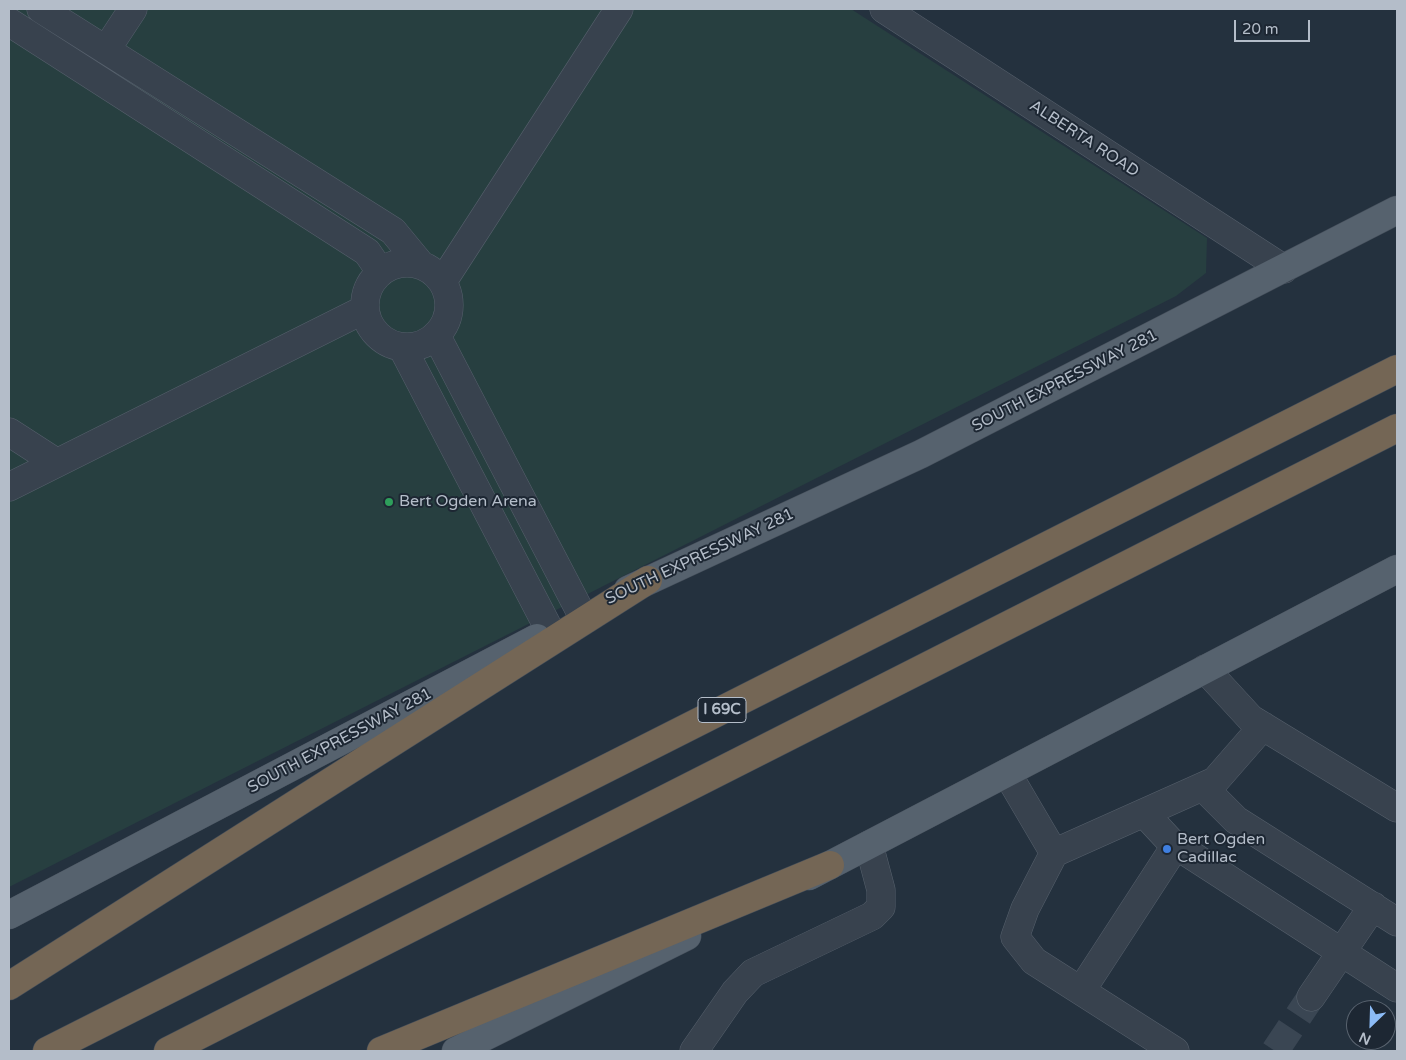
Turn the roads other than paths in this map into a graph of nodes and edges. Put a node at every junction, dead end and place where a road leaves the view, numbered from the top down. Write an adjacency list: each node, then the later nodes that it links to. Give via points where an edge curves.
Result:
1 (42, 9): 6 (street)
2 (133, 9): 8 (street)
3 (619, 9): 15 (street)
4 (884, 9): 13 (street, ALBERTA ROAD)
5 (9, 22): 7 (street)
6 (69, 26): 7 (street); 8 (street)
7 (53, 50): 10 (street)
8 (106, 50): 9 (street)
9 (193, 104): 10 (street); 12 (street, via 393,231)
10 (177, 130): 14 (street, via 367,252)
11 (1397, 210): 13 (main road, SOUTH EXPRESSWAY 281)
12 (421, 265): 14 (street, via 407,262); 15 (street)
13 (1284, 269): 27 (main road, SOUTH EXPRESSWAY 281, via 921,454)
14 (380, 271): 16 (street, via 371,282)
15 (443, 281): 17 (street, via 450,308 447,321)
16 (365, 309): 18 (street, via 377,334 388,343); 22 (street)
17 (436, 335): 18 (street, via 429,342); 24 (street)
18 (402, 347): 25 (street)
19 (1397, 369): 48 (highway, I 69C)
20 (1397, 428): 49 (highway)
21 (9, 432): 22 (street)
22 (57, 463): 23 (street)
23 (9, 487)
24 (538, 530): 25 (street); 28 (street)
25 (506, 547): 29 (street)
26 (1397, 569): 30 (main road)
27 (648, 580): 28 (main road, SOUTH EXPRESSWAY 281); 44 (highway)
28 (582, 615): 29 (main road, SOUTH EXPRESSWAY 281)
29 (550, 631): 41 (main road, SOUTH EXPRESSWAY 281)
30 (1205, 669): 31 (street, via 1251,719); 32 (main road)
31 (1263, 726): 33 (street, via 1215,781); 34 (street)
32 (1007, 773): 36 (main road); 38 (street)
33 (1203, 787): 35 (street); 40 (street, via 1236,820)
34 (1397, 808)
35 (1144, 813): 37 (street); 38 (street)
36 (869, 845): 39 (main road); 52 (street, via 881,890 881,907 872,916 753,973 735,992)
37 (1176, 845): 43 (street); 46 (street)
38 (1054, 853): 46 (street, via 1025,910 1015,938 1034,961)
39 (830, 865): 50 (highway); 51 (main road)
40 (1373, 906): 42 (street); 43 (street)
41 (9, 915)
42 (1397, 922)
43 (1341, 952): 45 (street); 47 (street)
44 (9, 986)
45 (1397, 988)
46 (1081, 991): 53 (street)
47 (1311, 997)
48 (47, 1051)
49 (168, 1051)
50 (381, 1051)
51 (456, 1051)
52 (694, 1051)
53 (1175, 1051)

